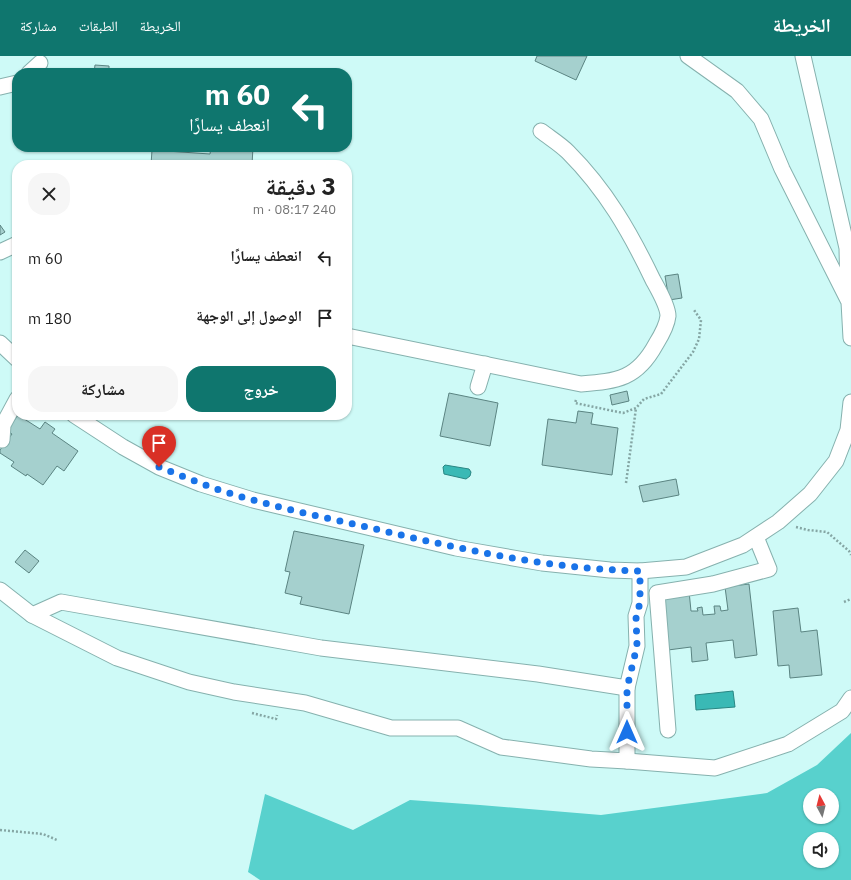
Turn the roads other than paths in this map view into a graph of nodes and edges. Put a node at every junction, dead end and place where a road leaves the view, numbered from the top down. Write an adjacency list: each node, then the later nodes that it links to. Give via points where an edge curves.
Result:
1 (688, 56): 8 (street, via 737,92 761,119 782,169)
2 (803, 56): 8 (street, via 847,248)
3 (12, 84): 4 (street)
4 (0, 88)
5 (541, 131): 13 (street, via 566,150 591,177 624,222 668,316 661,336 648,358 630,375 606,382 581,384)
6 (12, 246): 7 (street)
7 (0, 252)
8 (848, 302): 10 (street)
9 (352, 337): 13 (street)
10 (851, 338)
11 (0, 342): 12 (street)
12 (12, 354)
13 (485, 364): 14 (street)
14 (478, 387)
15 (851, 402): 19 (street, via 848,430 836,462 810,494)
16 (12, 408): 18 (street, via 3,425)
17 (82, 420): 20 (street, via 159,467 253,500 456,548 542,563)
18 (2, 440)
19 (756, 537): 20 (street, via 743,545 686,567); 25 (street, via 769,569 713,584 658,593)
20 (640, 571): 23 (street, via 640,603 636,616 637,646)
21 (0, 590): 22 (street)
22 (32, 615): 23 (street, via 61,602 321,648 538,674); 26 (street, via 117,658 189,682 305,703 391,728 458,728 501,747)
23 (627, 688): 26 (street)
24 (851, 698): 26 (street, via 842,711 788,744 715,768)
25 (668, 730)
26 (627, 761)

